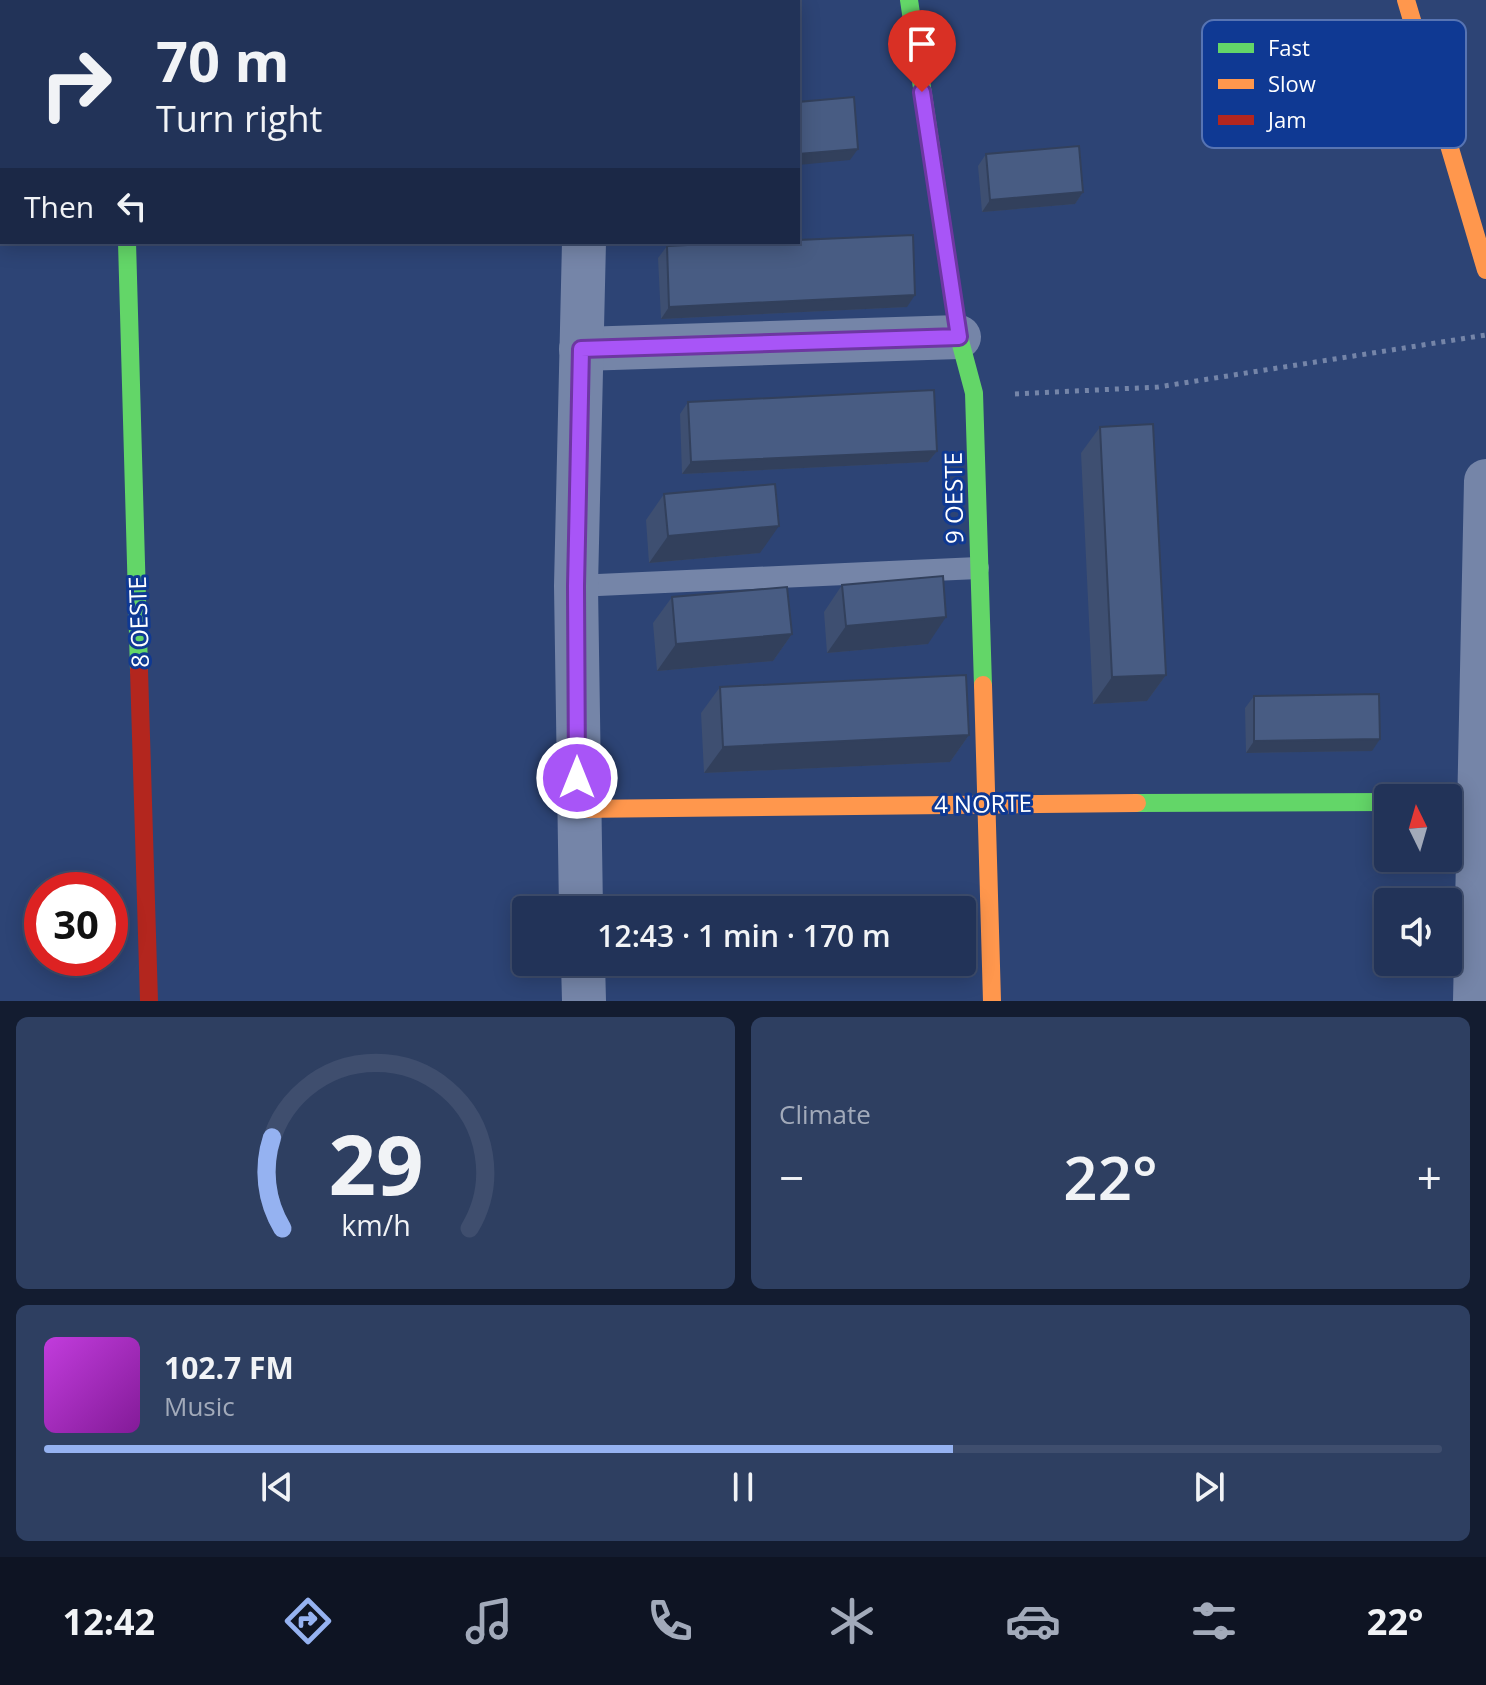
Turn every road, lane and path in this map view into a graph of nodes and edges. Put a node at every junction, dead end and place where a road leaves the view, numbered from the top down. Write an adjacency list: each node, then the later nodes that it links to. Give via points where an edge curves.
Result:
1 (909, 0): 9 (street, 9 OESTE)
2 (1406, 0): 3 (street)
3 (1412, 20)
4 (1450, 148): 7 (street)
5 (127, 244): 21 (street, 8 OESTE)
6 (584, 244): 10 (street)
7 (1486, 270)
8 (1486, 335): 11 (path, via 1158,387)
9 (959, 337): 10 (street); 11 (street, 9 OESTE)
10 (581, 349): 14 (street)
11 (974, 393): 13 (street, 9 OESTE)
12 (1486, 481): 16 (street)
13 (978, 568): 14 (lane); 17 (street, 9 OESTE)
14 (576, 586): 18 (street)
15 (1374, 802): 17 (street, 4 NORTE)
16 (1464, 802): 24 (street)
17 (989, 803): 18 (street, 4 NORTE); 23 (street, 9 OESTE)
18 (577, 809): 19 (street)
19 (580, 896)
20 (583, 976): 22 (street)
21 (149, 1001)
22 (584, 1001)
23 (992, 1001)
24 (1475, 1001)

